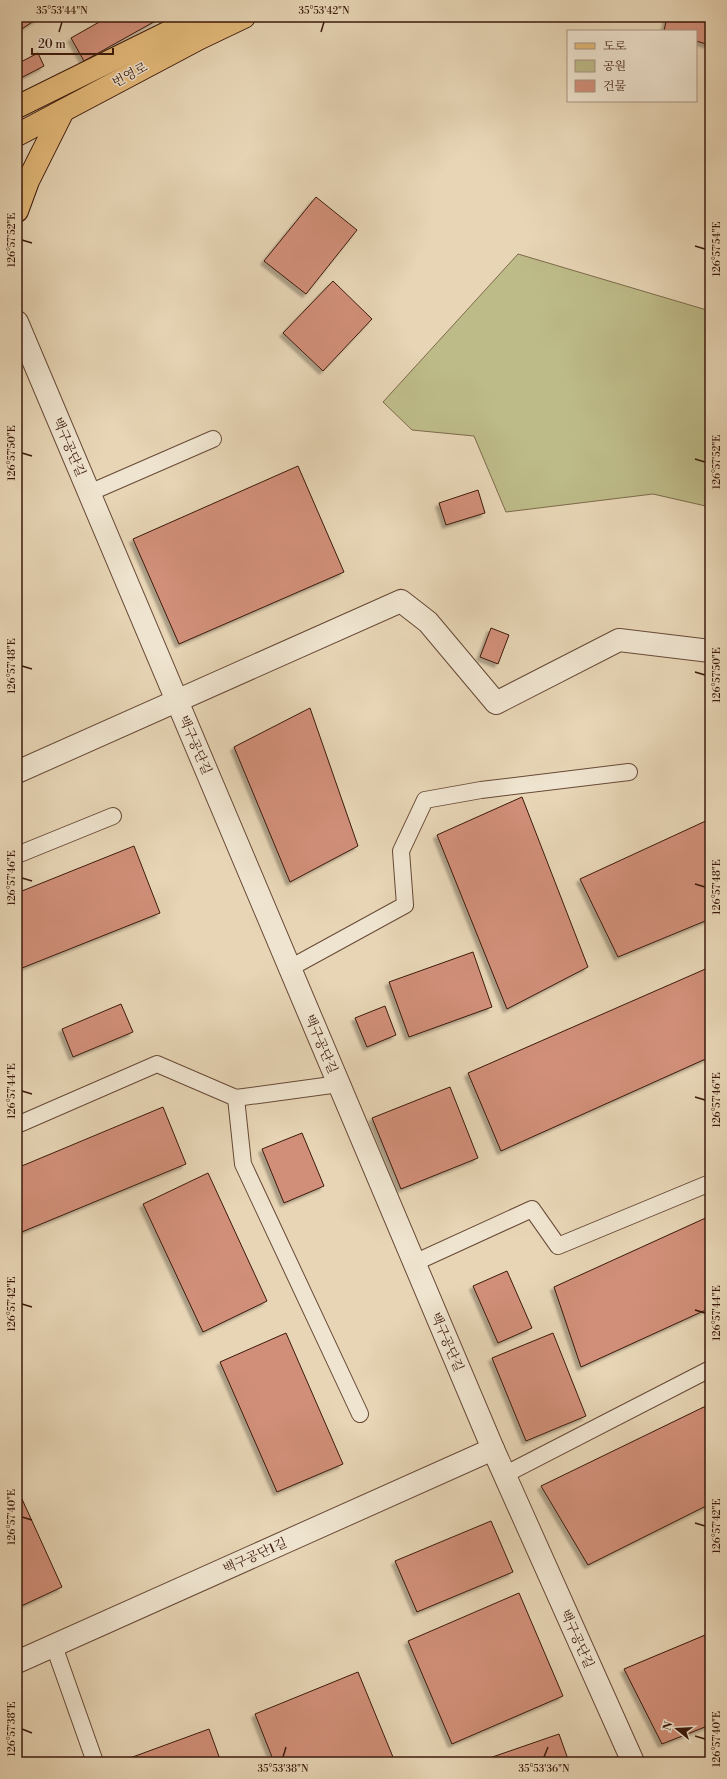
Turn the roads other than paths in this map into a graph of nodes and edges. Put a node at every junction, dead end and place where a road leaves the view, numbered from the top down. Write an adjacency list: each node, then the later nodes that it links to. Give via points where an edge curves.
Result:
1 (199, 17): 3 (main road, 번영로)
2 (244, 17): 4 (main road, 번영로)
3 (17, 107)
4 (63, 111): 5 (main road, 번영로); 6 (main road, via 28,181)
5 (17, 135)
6 (17, 211)
7 (17, 322): 9 (street, 백구공단길)
8 (213, 439): 9 (lane)
9 (89, 493): 11 (street, 백구공단길)
10 (710, 651): 11 (street, via 619,640 496,703 428,622 401,601)
11 (177, 701): 12 (street); 16 (street, 백구공단길)
12 (17, 772)
13 (628, 772): 16 (lane, via 481,790 425,800 401,851 405,905)
14 (113, 816): 15 (lane)
15 (17, 855)
16 (290, 968): 17 (street, 백구공단길)
17 (338, 1084): 18 (lane); 21 (street, 백구공단길)
18 (236, 1098): 19 (lane, via 157,1064); 23 (lane, via 243,1164)
19 (17, 1125)
20 (710, 1184): 21 (lane, via 558,1246 532,1208)
21 (414, 1263): 24 (street, 백구공단길)
22 (710, 1369): 25 (lane)
23 (360, 1414)
24 (493, 1449): 25 (street, 백구공단길); 26 (street, 백구공단1길)
25 (504, 1475): 29 (street, 백구공단길)
26 (54, 1646): 27 (street, 백구공단1길); 28 (lane)
27 (17, 1662)
28 (95, 1762)
29 (633, 1762)

